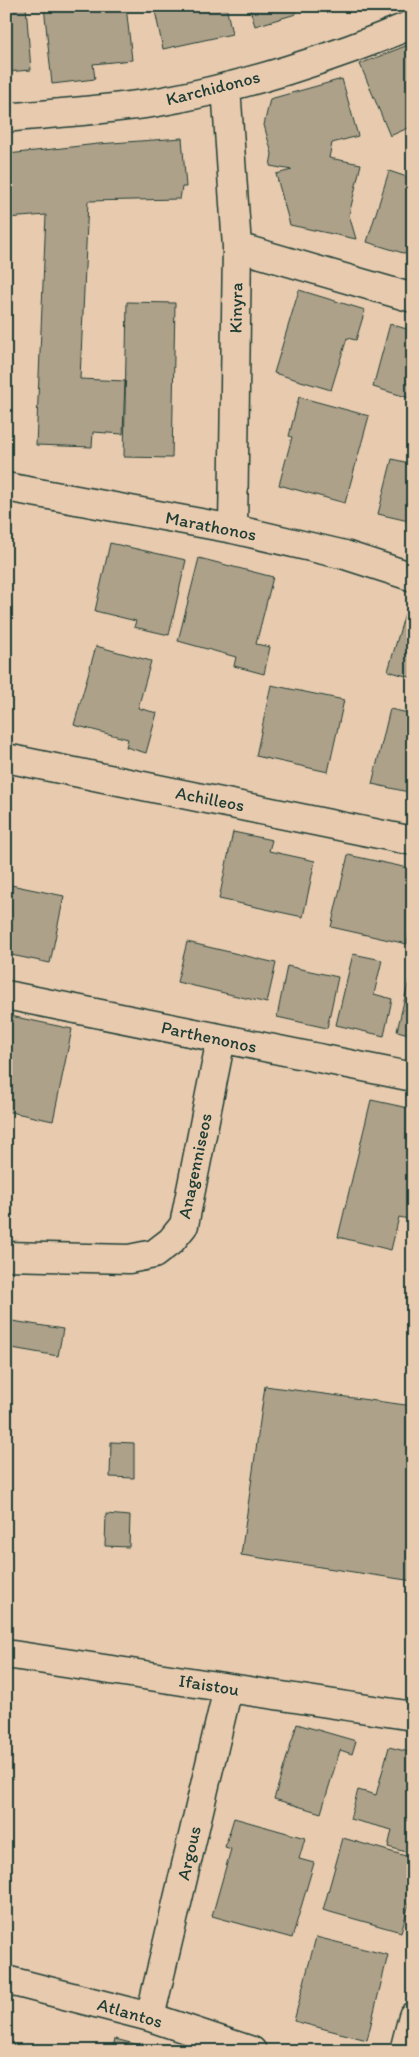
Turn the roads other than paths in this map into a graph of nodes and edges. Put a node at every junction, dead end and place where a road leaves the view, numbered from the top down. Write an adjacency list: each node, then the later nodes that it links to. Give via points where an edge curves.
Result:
1 (413, 24): 2 (street, Karchidonos, via 319,60)
2 (226, 86): 3 (street, Karchidonos, via 157,102); 4 (street, Kinyra)
3 (6, 118)
4 (237, 247): 5 (street); 7 (street, Kinyra)
5 (413, 298)
6 (6, 487): 7 (street, Marathonos)
7 (233, 529): 8 (street, Marathonos, via 345,555)
8 (413, 577)
9 (6, 758): 10 (street, Achilleos)
10 (413, 840)
11 (6, 995): 12 (street, Parthenonos)
12 (220, 1039): 13 (street, Parthenonos); 14 (street, Anagenniseos, via 184,1225 172,1241 154,1254 129,1259)
13 (413, 1077)
14 (6, 1256)
15 (6, 1654): 16 (street, Ifaistou)
16 (228, 1688): 17 (street, Ifaistou); 20 (street, Argous)
17 (413, 1716)
18 (6, 1980): 20 (street, Atlantos)
19 (413, 2016): 22 (street)
20 (150, 2018): 21 (street, Atlantos)
21 (252, 2051)
22 (404, 2051)

